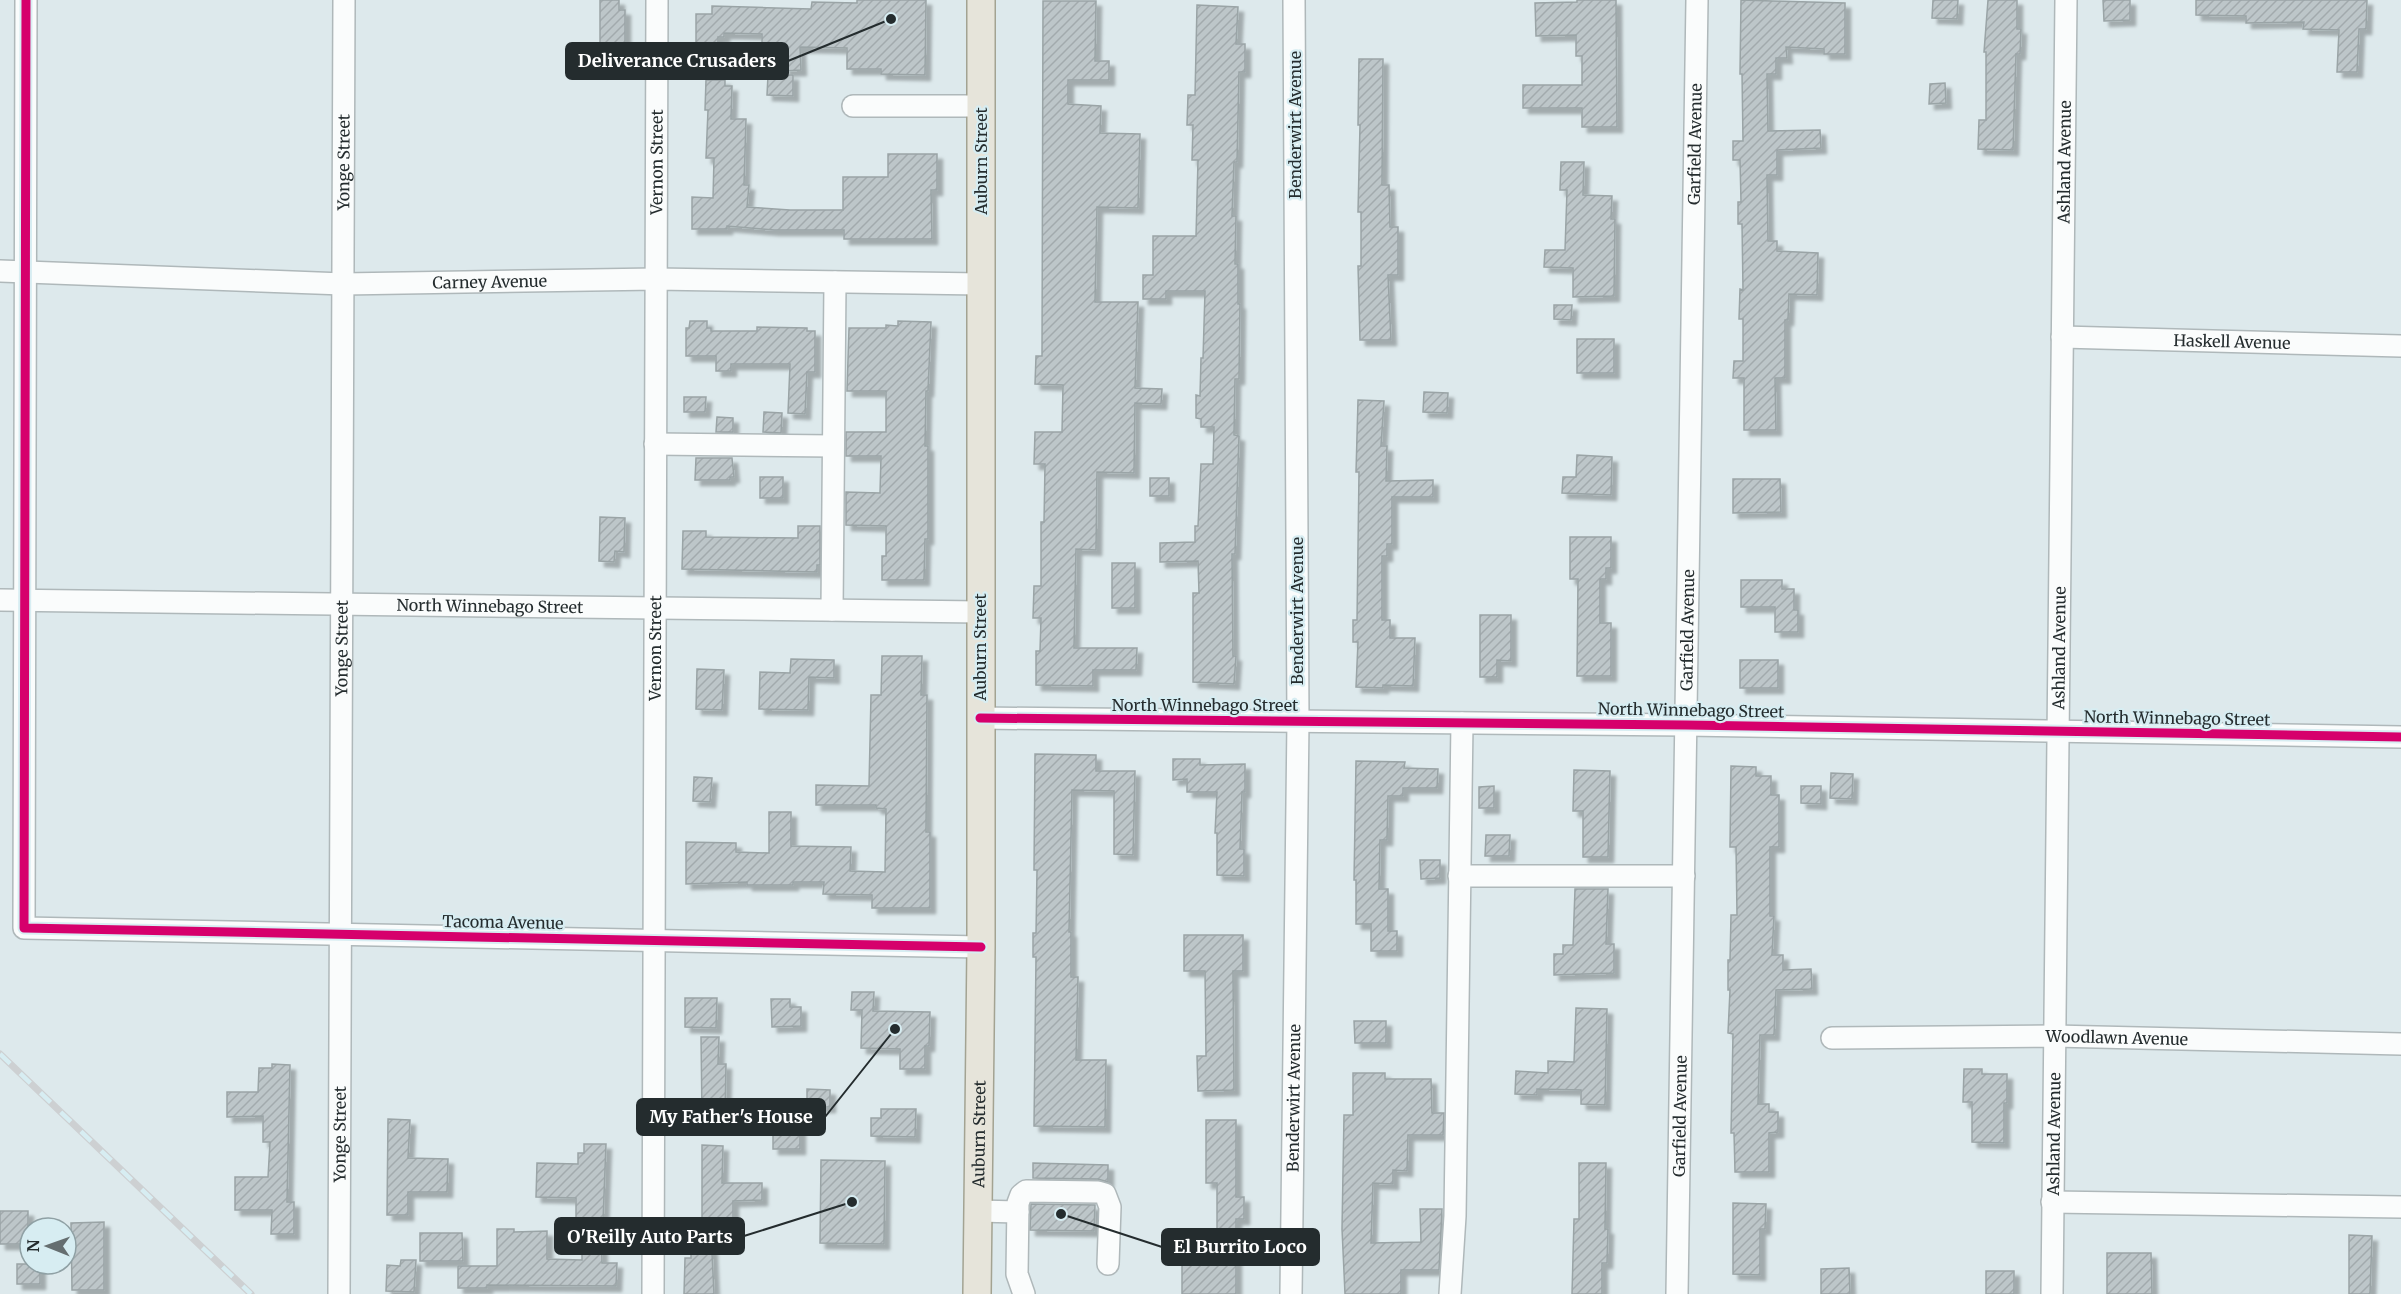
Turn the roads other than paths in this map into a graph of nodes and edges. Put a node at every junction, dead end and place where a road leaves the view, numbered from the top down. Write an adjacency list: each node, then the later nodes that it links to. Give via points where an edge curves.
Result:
1 (26, 0): 10 (street)
2 (344, 0): 14 (street, Yonge Street)
3 (657, 0): 12 (street, Vernon Street)
4 (981, 0): 9 (main road, Auburn Street)
5 (1294, 0): 27 (street, Benderwirt Avenue)
6 (1697, 0): 29 (street, Garfield Avenue)
7 (2066, 0): 16 (street, Ashland Avenue)
8 (853, 106): 9 (street)
9 (981, 106): 15 (main road, Auburn Street)
10 (25, 270): 11 (street, Carney Avenue); 14 (street, Carney Avenue); 21 (street)
11 (0, 271)
12 (656, 279): 13 (street, Carney Avenue); 14 (street, Carney Avenue); 18 (street, Vernon Street)
13 (835, 282): 15 (street, Carney Avenue); 19 (street)
14 (343, 284): 22 (street, Yonge Street)
15 (981, 284): 25 (main road, Auburn Street)
16 (2062, 337): 17 (street, Haskell Avenue); 30 (street, Ashland Avenue)
17 (2401, 346)
18 (655, 444): 19 (street); 23 (street, Vernon Street)
19 (833, 446): 24 (street)
20 (0, 600): 21 (street, North Winnebago Street)
21 (25, 600): 22 (street, North Winnebago Street); 34 (street, Tacoma Avenue, via 24,928)
22 (342, 605): 23 (street, North Winnebago Street); 34 (street, Yonge Street)
23 (655, 609): 24 (street, North Winnebago Street); 35 (street, Vernon Street)
24 (832, 610): 25 (street, North Winnebago Street)
25 (980, 612): 26 (main road, Auburn Street)
26 (980, 718): 27 (street, North Winnebago Street); 36 (main road, Auburn Street)
27 (1298, 721): 28 (street, North Winnebago Street); 49 (street, Benderwirt Avenue)
28 (1462, 723): 29 (street, North Winnebago Street); 32 (street)
29 (1686, 725): 30 (street, North Winnebago Street); 33 (street, Garfield Avenue)
30 (2058, 730): 31 (street, North Winnebago Street); 37 (street, Ashland Avenue)
31 (2401, 737)
32 (1460, 876): 33 (street); 50 (street, via 1455,1215)
33 (1683, 876): 51 (street, Garfield Avenue)
34 (341, 934): 35 (street, Tacoma Avenue); 45 (street, Yonge Street)
35 (654, 939): 36 (street, Tacoma Avenue); 46 (street, Vernon Street)
36 (981, 947): 42 (main road, Auburn Street)
37 (2054, 1036): 38 (street, Woodlawn Avenue); 39 (street, Woodlawn Avenue); 40 (street, Ashland Avenue)
38 (1832, 1038)
39 (2401, 1044)
40 (2052, 1202): 41 (street); 52 (street, Ashland Avenue)
41 (2401, 1207)
42 (978, 1211): 43 (street); 47 (main road, Auburn Street)
43 (1018, 1212): 44 (street, via 1019,1198 1026,1191 1102,1193 1110,1207); 48 (street, via 1018,1281)
44 (1108, 1264)
45 (339, 1294)
46 (653, 1294)
47 (977, 1294)
48 (1024, 1294)
49 (1291, 1294)
50 (1450, 1294)
51 (1677, 1294)
52 (2052, 1294)

